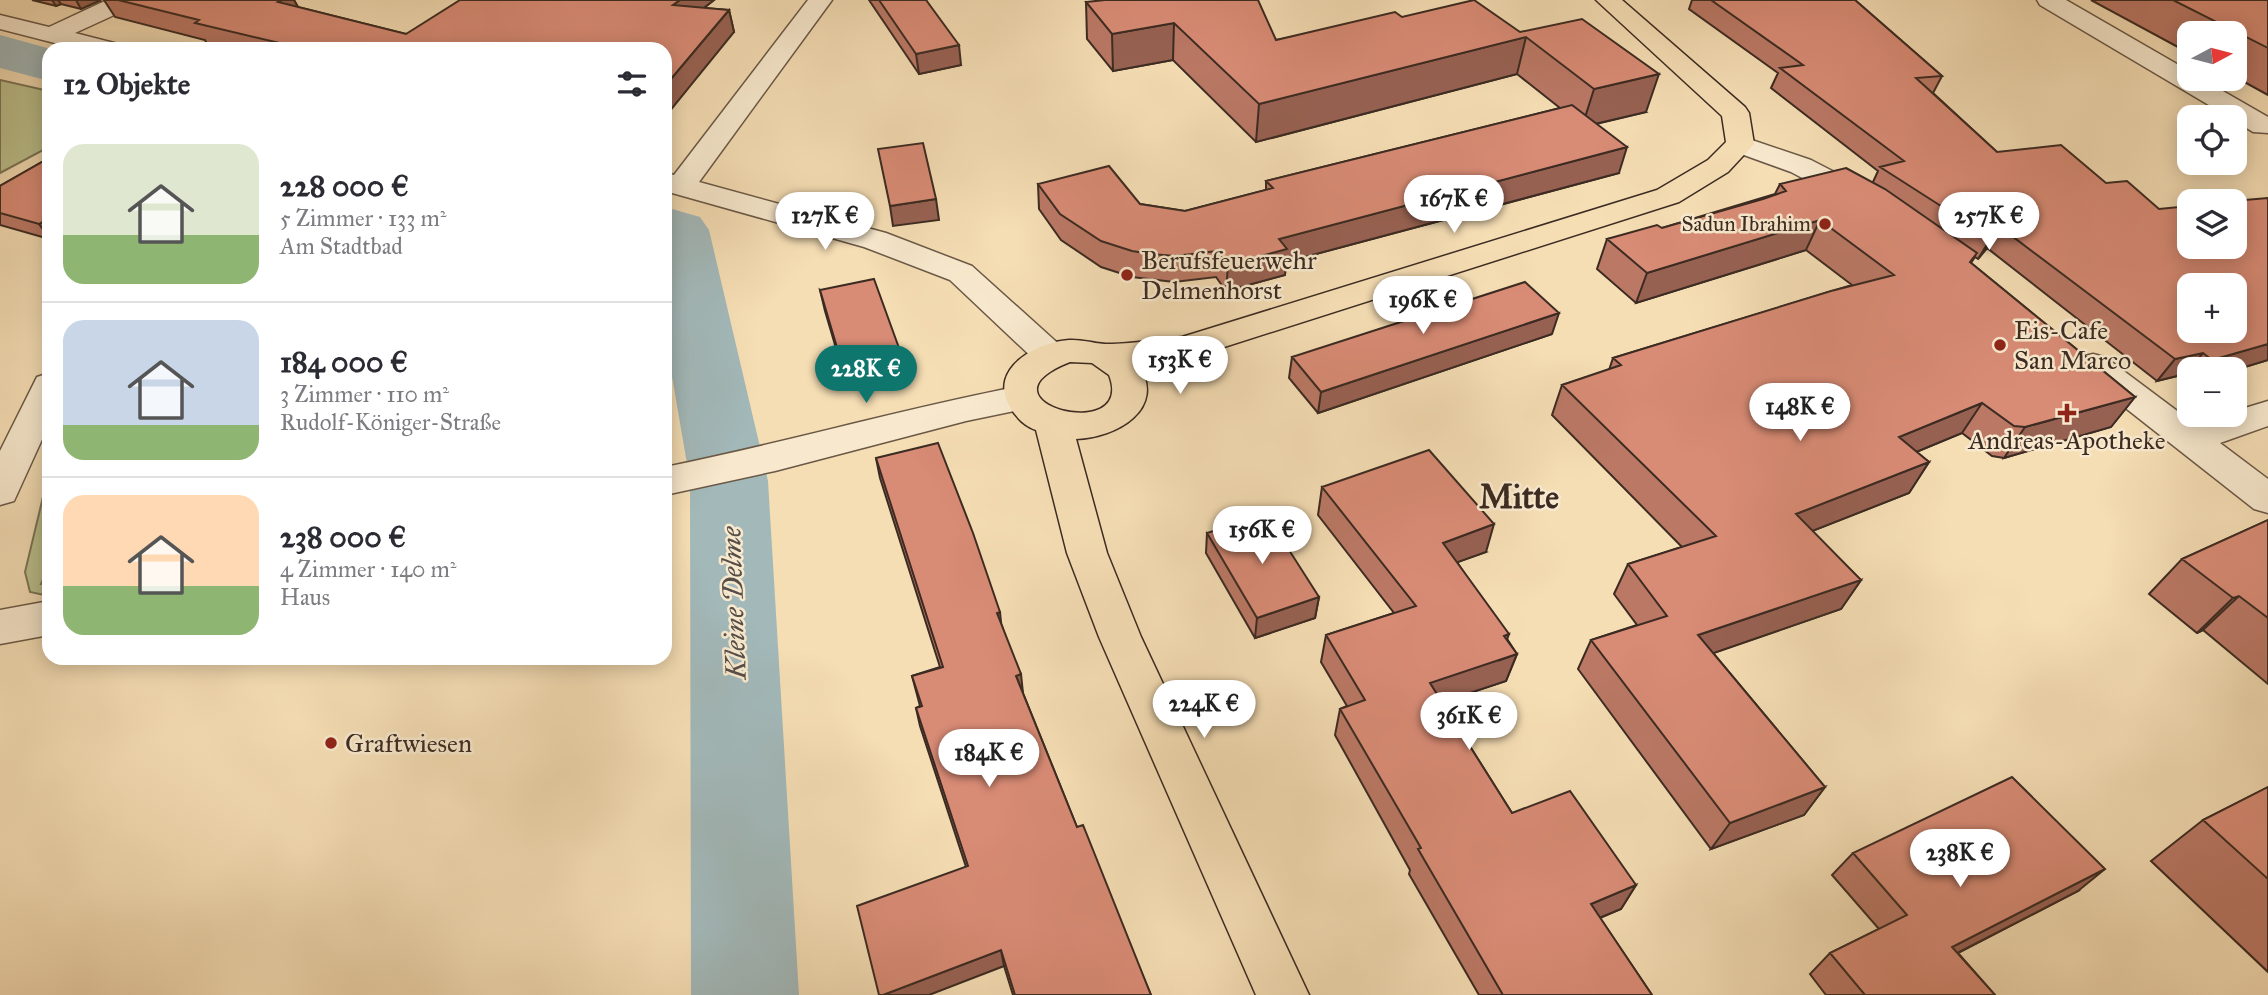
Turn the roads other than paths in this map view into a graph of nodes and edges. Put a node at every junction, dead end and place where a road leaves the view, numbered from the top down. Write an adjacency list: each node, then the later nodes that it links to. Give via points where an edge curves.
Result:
1 (127, 0): 6 (street)
2 (820, 0): 10 (street)
3 (1608, 0): 9 (main road, via 1735,113)
4 (2049, 0): 8 (street)
5 (0, 22): 6 (street)
6 (51, 35): 7 (street)
7 (80, 42)
8 (2263, 126)
9 (1740, 144): 11 (street, via 1801,166); 13 (main road, via 1718,166 1668,197)
10 (673, 184): 14 (street, via 875,240 961,274)
11 (1893, 218)
12 (2069, 346): 22 (street)
13 (1184, 348): 15 (main road); 16 (main road, via 1166,371)
14 (1050, 355): 15 (main road, via 1084,351); 17 (main road, via 1023,376)
15 (1107, 356): 16 (main road, via 1125,369 1132,383)
16 (1130, 395): 21 (main road, via 1113,416)
17 (1021, 398): 20 (main road, via 1028,410); 23 (street)
18 (42, 400): 24 (street)
19 (2268, 413): 22 (street)
20 (1054, 424): 21 (main road); 26 (main road)
21 (1091, 425): 26 (main road)
22 (2190, 440): 25 (street)
23 (680, 478)
24 (0, 491)
25 (2268, 499)
26 (1075, 500): 29 (main road, via 1087,552 1120,637)
27 (42, 619): 28 (street)
28 (0, 627)
29 (1283, 995)

